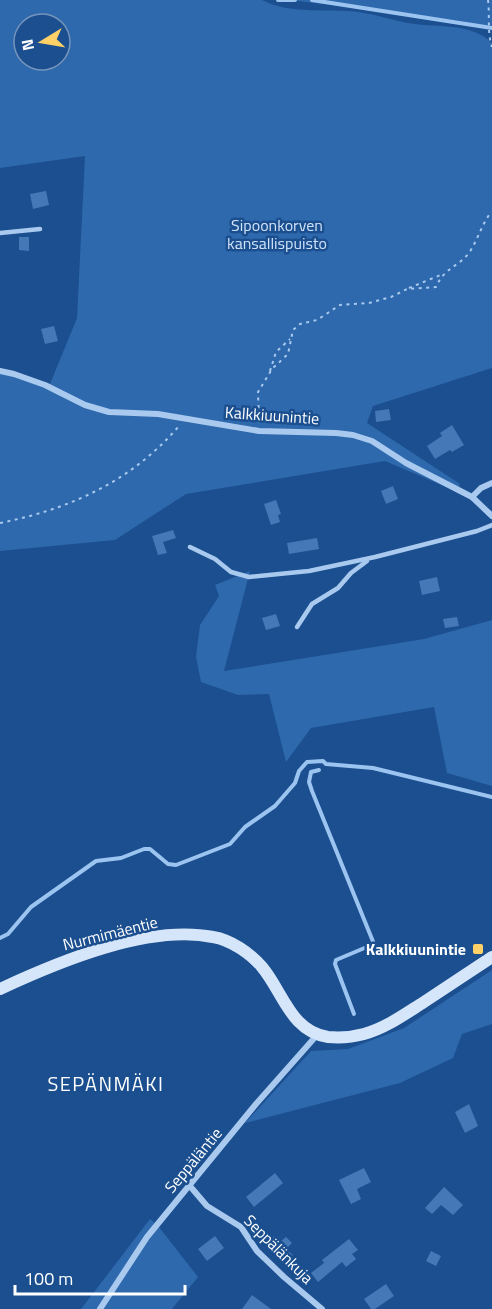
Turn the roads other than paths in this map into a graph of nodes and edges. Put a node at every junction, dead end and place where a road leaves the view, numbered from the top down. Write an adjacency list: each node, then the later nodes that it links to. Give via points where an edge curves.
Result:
1 (40, 229): 2 (lane)
2 (0, 233)
3 (0, 371): 5 (street, Kalkkiuunintie, via 109,412 158,414 259,431 353,435 372,441)
4 (492, 483): 5 (street)
5 (471, 497): 6 (street, Kalkkiuunintie)
6 (492, 516)
7 (492, 525): 9 (lane)
8 (190, 547): 9 (lane, via 231,572 249,577 309,571)
9 (375, 557): 10 (lane, via 312,604)
10 (297, 627)
11 (492, 957): 13 (street, via 375,1030 347,1037)
12 (0, 989): 13 (street, Nurmimäentie, via 41,970 130,942 187,934 214,937 253,957 288,1009)
13 (317, 1035): 14 (street, Seppäläntie)
14 (189, 1185): 15 (street, Seppäläntie, via 147,1237); 16 (street, Seppälänkuja, via 207,1206 241,1227 257,1251)
15 (100, 1309)
16 (322, 1309)

